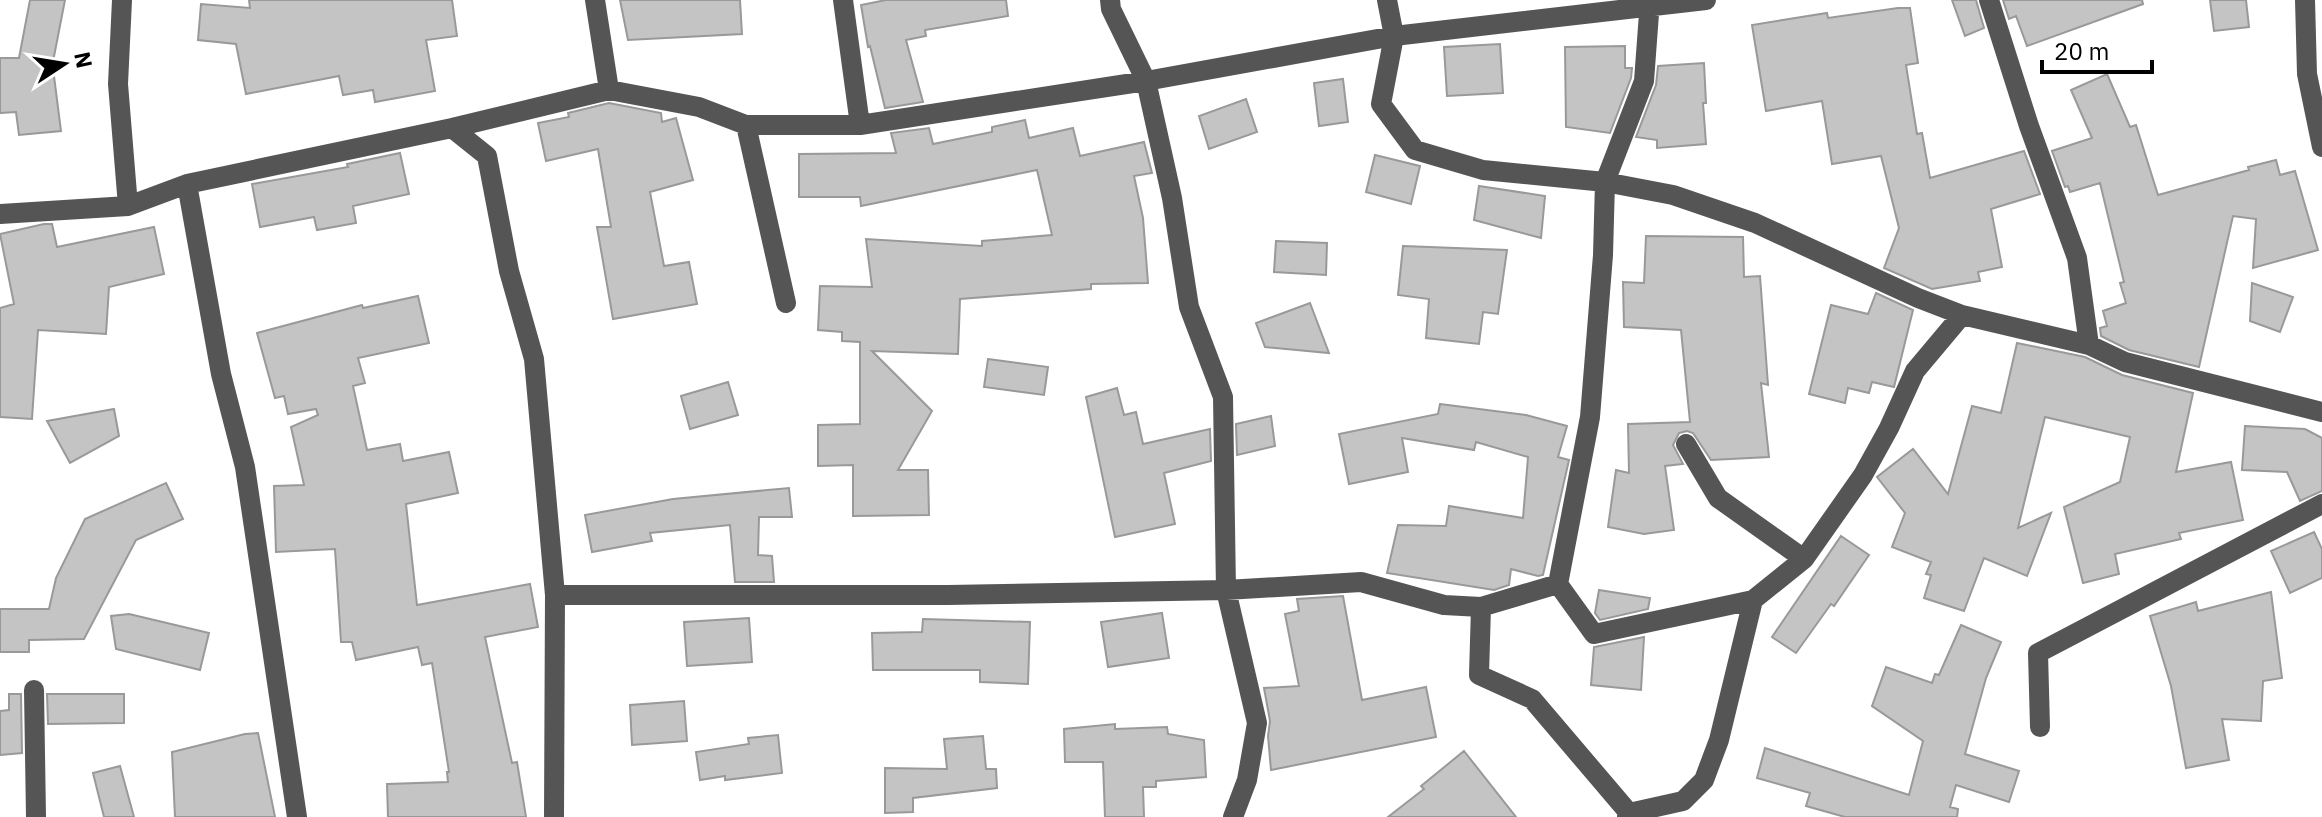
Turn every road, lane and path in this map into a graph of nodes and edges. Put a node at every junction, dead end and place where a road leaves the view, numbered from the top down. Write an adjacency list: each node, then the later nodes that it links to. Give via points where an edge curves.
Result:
1 (122, 0): 19 (street, via 118,84)
2 (595, 0): 12 (street)
3 (843, 0): 14 (street)
4 (1110, 0): 11 (street)
5 (1387, 0): 10 (street)
6 (1706, 0): 9 (street)
7 (1989, 0): 23 (street, via 2077,258)
8 (2305, 0): 16 (street, via 2307,74)
9 (1650, 3): 10 (street); 17 (street, via 1644,81)
10 (1394, 36): 11 (street); 17 (street, via 1381,104 1415,150 1483,170)
11 (1146, 81): 14 (street); 29 (street, via 1189,307 1223,397)
12 (609, 90): 13 (street, via 699,107); 15 (street)
13 (746, 125): 14 (street); 21 (street)
14 (860, 125)
15 (452, 128): 18 (street); 30 (street, via 487,156 509,271 534,359)
16 (2322, 147)
17 (1605, 182): 22 (street, via 1673,195 1755,223); 28 (street, via 1590,417)
18 (187, 184): 19 (street); 37 (street, via 221,374 245,467)
19 (128, 206): 20 (street)
20 (0, 214)
21 (786, 303)
22 (1962, 315): 23 (street); 27 (street, via 1915,371 1863,475)
23 (2089, 345): 24 (street, via 2125,362)
24 (2322, 412)
25 (1686, 444): 27 (street, via 1718,498)
26 (2322, 504): 34 (street, via 2038,653)
27 (1804, 559): 31 (street)
28 (1558, 584): 31 (street, via 1594,634); 32 (street)
29 (1226, 590): 30 (street); 32 (street, via 1361,582 1444,605); 39 (street, via 1257,723 1247,780)
30 (555, 595): 38 (street)
31 (1753, 600): 35 (street, via 1704,780 1683,801)
32 (1481, 607): 35 (street, via 1479,675 1532,699)
33 (34, 690): 36 (street)
34 (2040, 727)
35 (1628, 815)
36 (36, 817)
37 (297, 817)
38 (554, 817)
39 (1233, 817)

